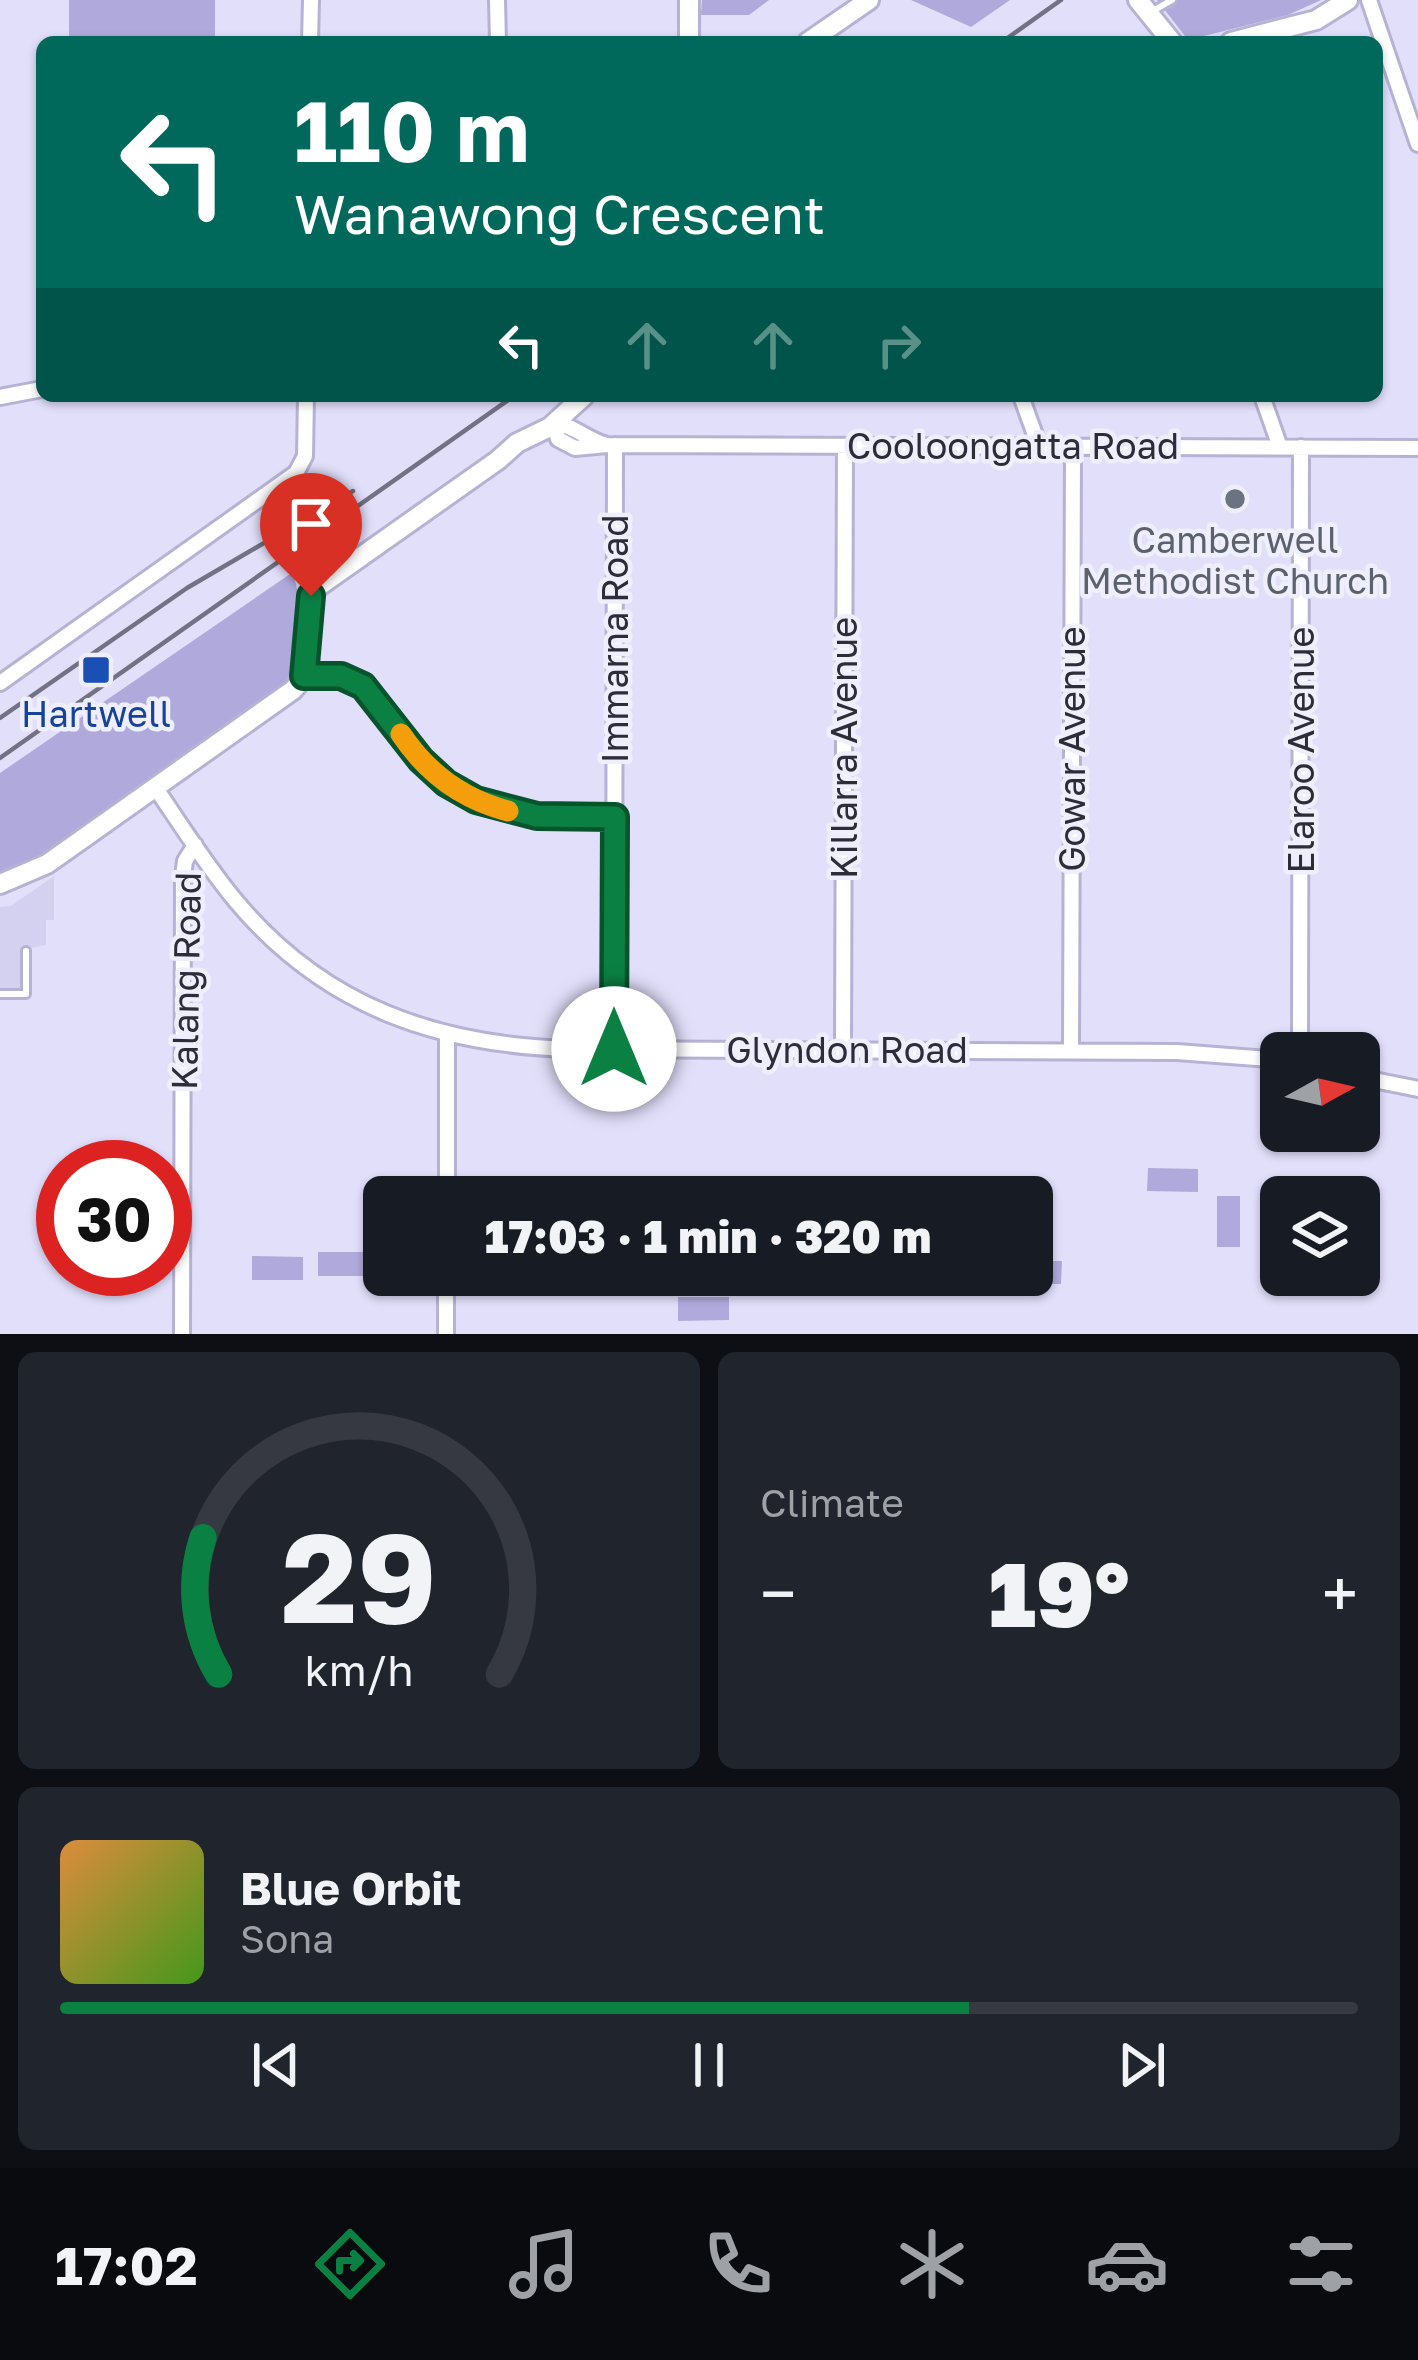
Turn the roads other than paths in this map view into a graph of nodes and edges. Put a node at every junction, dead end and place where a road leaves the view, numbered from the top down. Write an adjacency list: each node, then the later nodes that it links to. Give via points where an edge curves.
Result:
1 (310, 0): 9 (street)
2 (497, 0): 10 (street)
3 (689, 0): 11 (street)
4 (868, 0): 12 (street)
5 (1172, 0): 8 (lane)
6 (1348, 0): 14 (street, via 1316,20)
7 (1369, 0): 15 (street)
8 (1146, 11): 13 (street)
9 (310, 36)
10 (498, 36)
11 (689, 36)
12 (817, 36)
13 (1167, 36)
14 (1255, 36)
15 (1381, 36)
16 (1383, 41): 17 (street)
17 (1418, 145)
18 (36, 390): 19 (street)
19 (0, 397)
20 (306, 402): 34 (street, via 305,456 296,473)
21 (579, 402): 25 (street)
22 (587, 402): 25 (street)
23 (1024, 402): 28 (street)
24 (1264, 402): 30 (street)
25 (559, 428): 26 (street, Cooloongatta Road); 33 (street, via 498,460 314,591)
26 (611, 445): 27 (street, Cooloongatta Road); 36 (street, Immarna Road)
27 (845, 446): 28 (street, Cooloongatta Road); 44 (street, Killarra Avenue)
28 (1039, 446): 29 (street, Cooloongatta Road)
29 (1073, 447): 30 (street, Cooloongatta Road); 45 (street, Gowar Avenue)
30 (1280, 447): 31 (street, Cooloongatta Road)
31 (1301, 447): 32 (street, Cooloongatta Road); 41 (street, Elaroo Avenue)
32 (1418, 448)
33 (304, 676): 35 (street); 36 (street, via 341,676 363,686 421,760 476,800 537,816)
34 (0, 683)
35 (155, 787): 37 (street, Glyndon Road); 38 (street, via 47,864)
36 (615, 817): 43 (street, Immarna Road)
37 (195, 845): 42 (street, Glyndon Road, via 255,922 304,967 357,1000); 51 (street, Kalang Road, via 183,876)
38 (0, 884)
39 (26, 951): 40 (lane, via 26,994)
40 (0, 994)
41 (1300, 1032)
42 (447, 1036): 43 (street, Glyndon Road); 49 (street)
43 (614, 1049): 44 (street, Glyndon Road)
44 (843, 1050): 45 (street, Glyndon Road)
45 (1071, 1051): 46 (street, Glyndon Road)
46 (1260, 1058)
47 (1380, 1081): 48 (street)
48 (1418, 1089)
49 (446, 1176)
50 (446, 1296): 52 (street)
51 (182, 1334)
52 (446, 1334)

